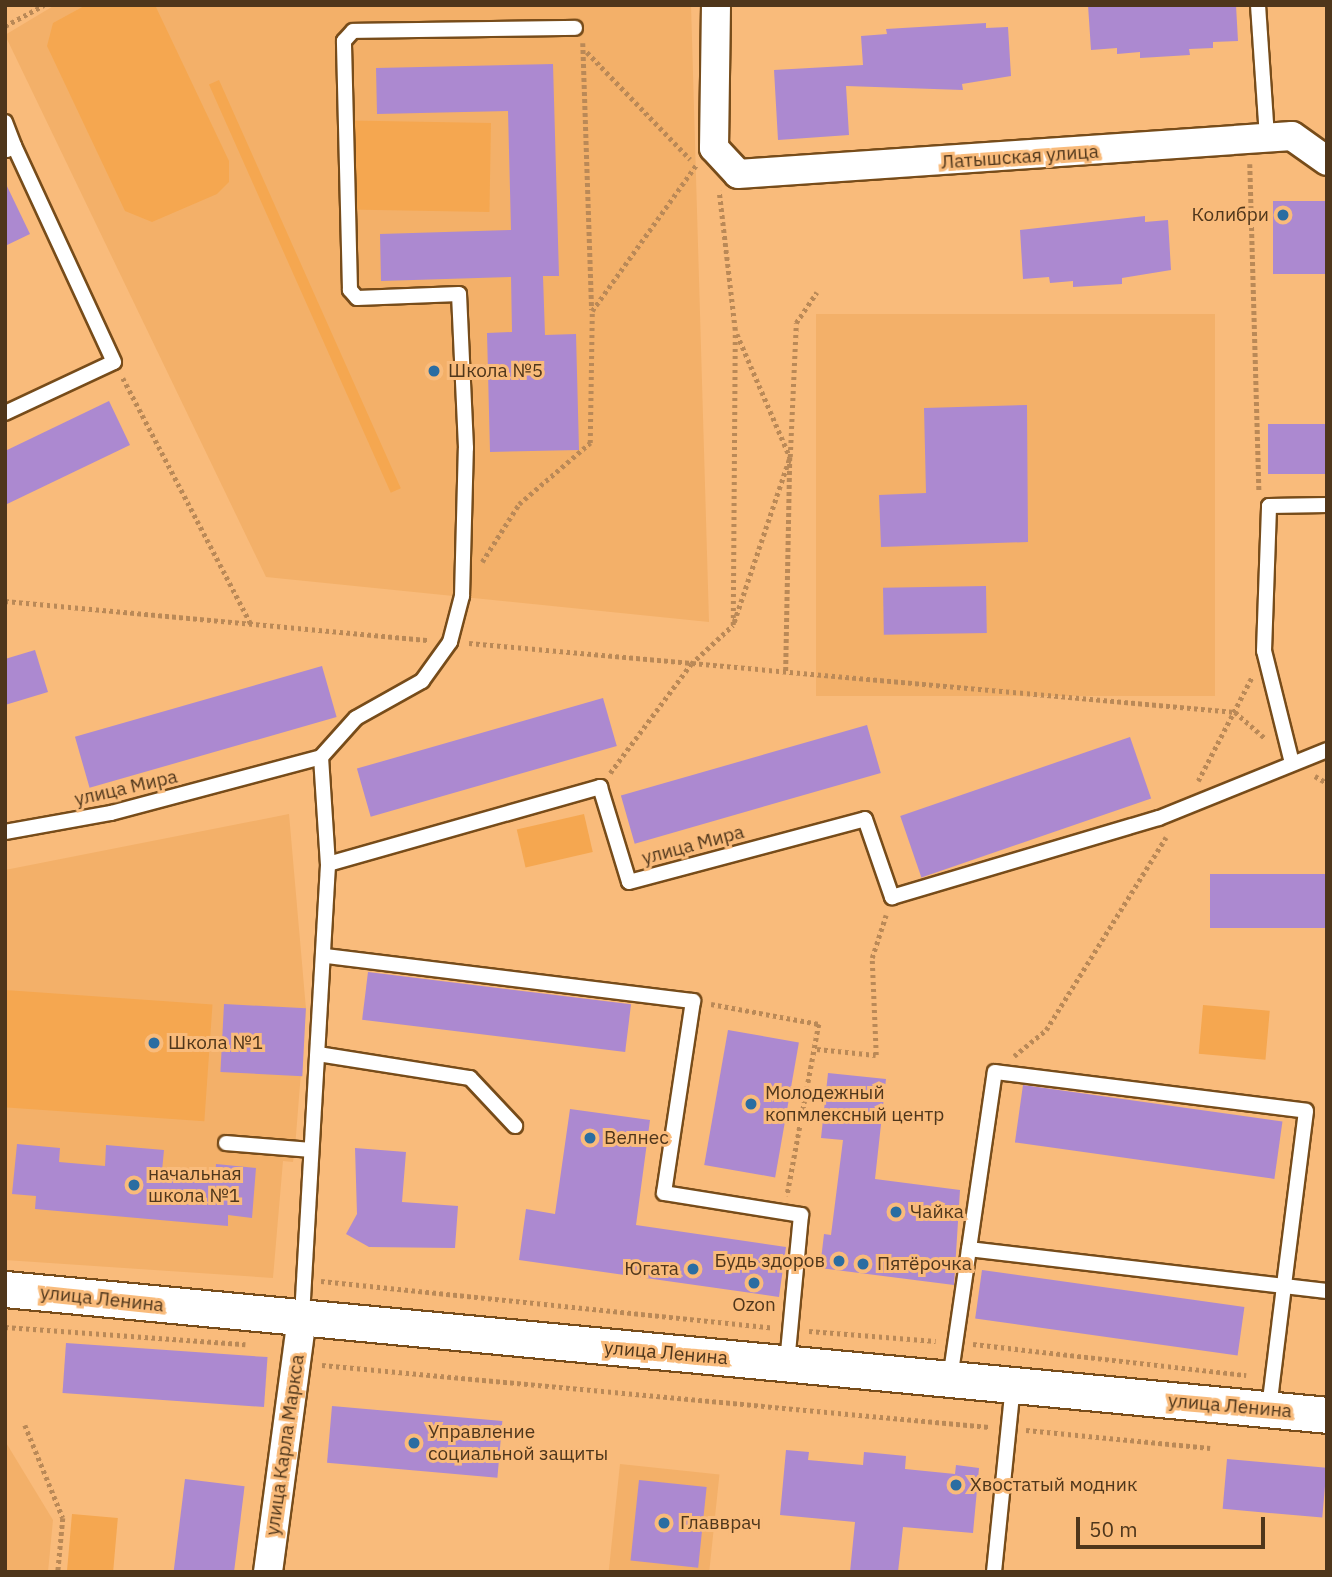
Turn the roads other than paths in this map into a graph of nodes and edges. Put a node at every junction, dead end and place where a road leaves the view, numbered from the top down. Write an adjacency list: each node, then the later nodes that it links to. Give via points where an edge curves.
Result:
1 (716, 5): 5 (street, Латышская улица, via 705,156 738,174)
2 (1258, 5): 5 (lane)
3 (575, 28): 11 (lane, via 354,31 344,41 350,290 357,298 459,294 466,448 462,596 450,642 422,681 356,718)
4 (5, 122): 6 (lane)
5 (1258, 139): 7 (street, Латышская улица, via 1293,136)
6 (9, 148): 8 (lane, via 114,362)
7 (1327, 161)
8 (5, 413)
9 (1327, 505): 12 (lane, via 1269,506 1264,651)
10 (1327, 750): 12 (lane)
11 (321, 757): 13 (lane, улица Мира, via 111,813); 14 (lane)
12 (1292, 763): 14 (lane, улица Мира, via 1185,807 892,897 865,818 629,882 600,787)
13 (5, 832)
14 (328, 864): 15 (lane)
15 (326, 956): 16 (lane); 25 (lane, via 693,1001 664,1193 801,1215)
16 (318, 1054): 17 (lane, via 470,1079); 19 (lane)
17 (514, 1126)
18 (226, 1143): 19 (lane)
19 (311, 1150): 24 (lane, via 300,1279)
20 (969, 1248): 21 (lane); 21 (lane, via 995,1072 1306,1111); 26 (lane)
21 (1284, 1286): 23 (lane); 28 (lane)
22 (5, 1289): 24 (street, улица Ленина)
23 (1327, 1291)
24 (302, 1318): 25 (street, улица Ленина); 30 (street, улица Карла Маркса)
25 (787, 1364): 26 (street, улица Ленина)
26 (950, 1379): 27 (street, улица Ленина)
27 (1013, 1385): 28 (street, улица Ленина); 31 (lane)
28 (1271, 1394): 29 (street, улица Ленина)
29 (1327, 1415)
30 (268, 1572)
31 (994, 1572)

